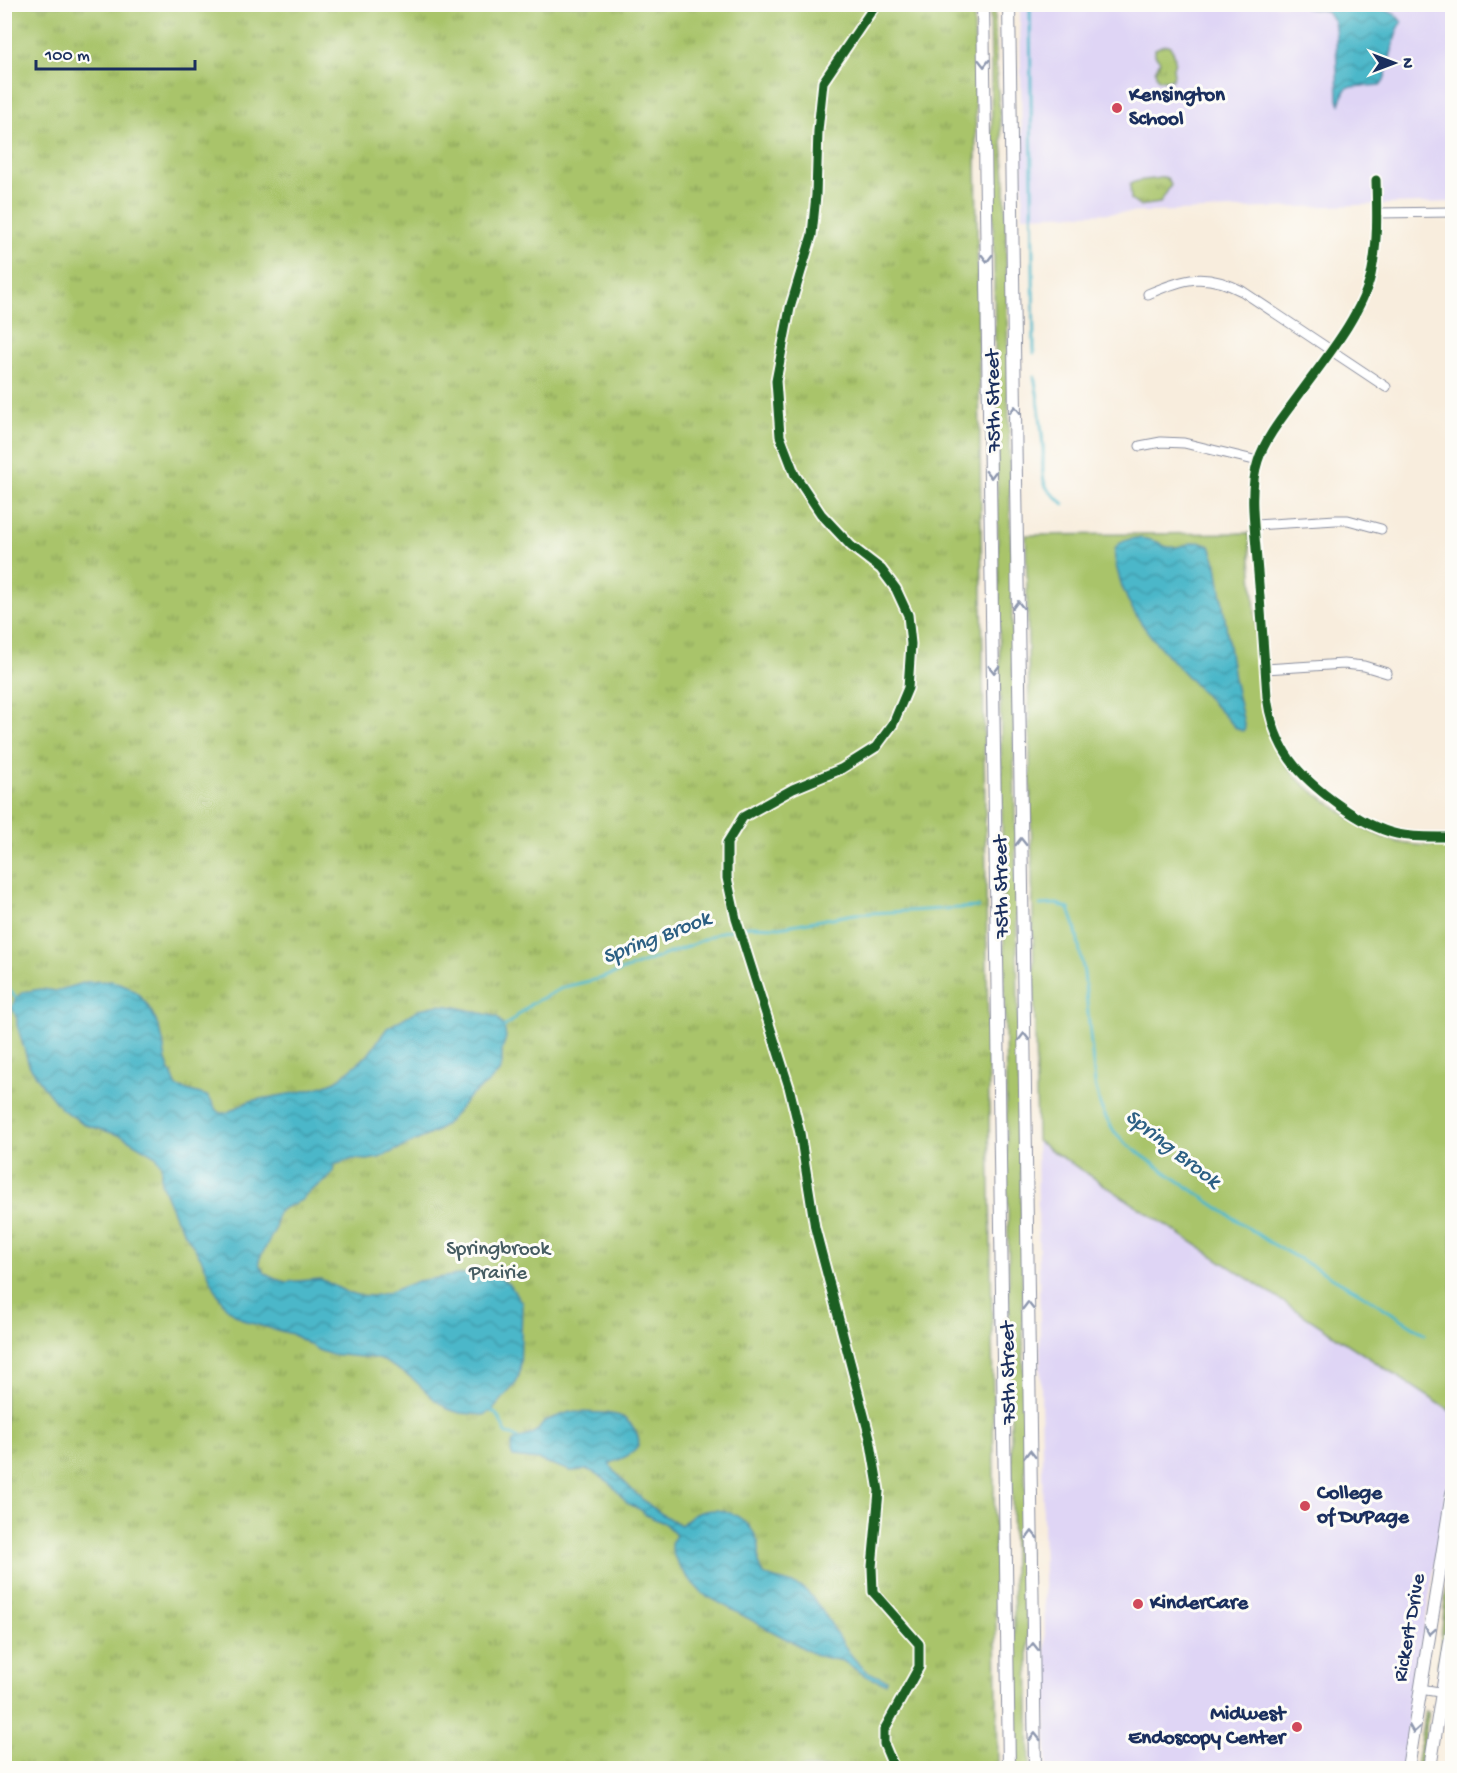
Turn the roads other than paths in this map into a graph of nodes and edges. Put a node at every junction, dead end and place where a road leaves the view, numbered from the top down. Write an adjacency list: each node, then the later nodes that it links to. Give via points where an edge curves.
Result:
1 (984, 4): 20 (main road, 75th Street, one-way to 20)
2 (1009, 4): 21 (main road, 75th Street, one-way to 2)
3 (1376, 180): 5 (street)
4 (1452, 212): 5 (street)
5 (1377, 213): 7 (street, via 1371,276)
6 (1148, 294): 7 (street, via 1191,279 1228,284)
7 (1331, 350): 8 (street); 10 (street, via 1274,430)
8 (1386, 387)
9 (1140, 446): 10 (street, via 1184,443)
10 (1258, 461): 11 (street, via 1253,497)
11 (1255, 525): 12 (street, via 1336,519); 13 (street)
12 (1381, 529)
13 (1265, 669): 14 (street, via 1344,664); 15 (street, via 1269,713 1279,742 1294,767 1313,786 1350,813 1385,831 1407,836)
14 (1387, 673)
15 (1452, 837)
16 (1452, 1493): 18 (main road, Rickert Drive, one-way to 18)
17 (1452, 1630): 19 (main road, Rickert Drive)
18 (1420, 1689): 19 (street); 22 (main road, Rickert Drive, one-way to 22)
19 (1448, 1693): 23 (main road, Rickert Drive)
20 (1009, 1768)
21 (1035, 1768)
22 (1408, 1768)
23 (1430, 1768)

